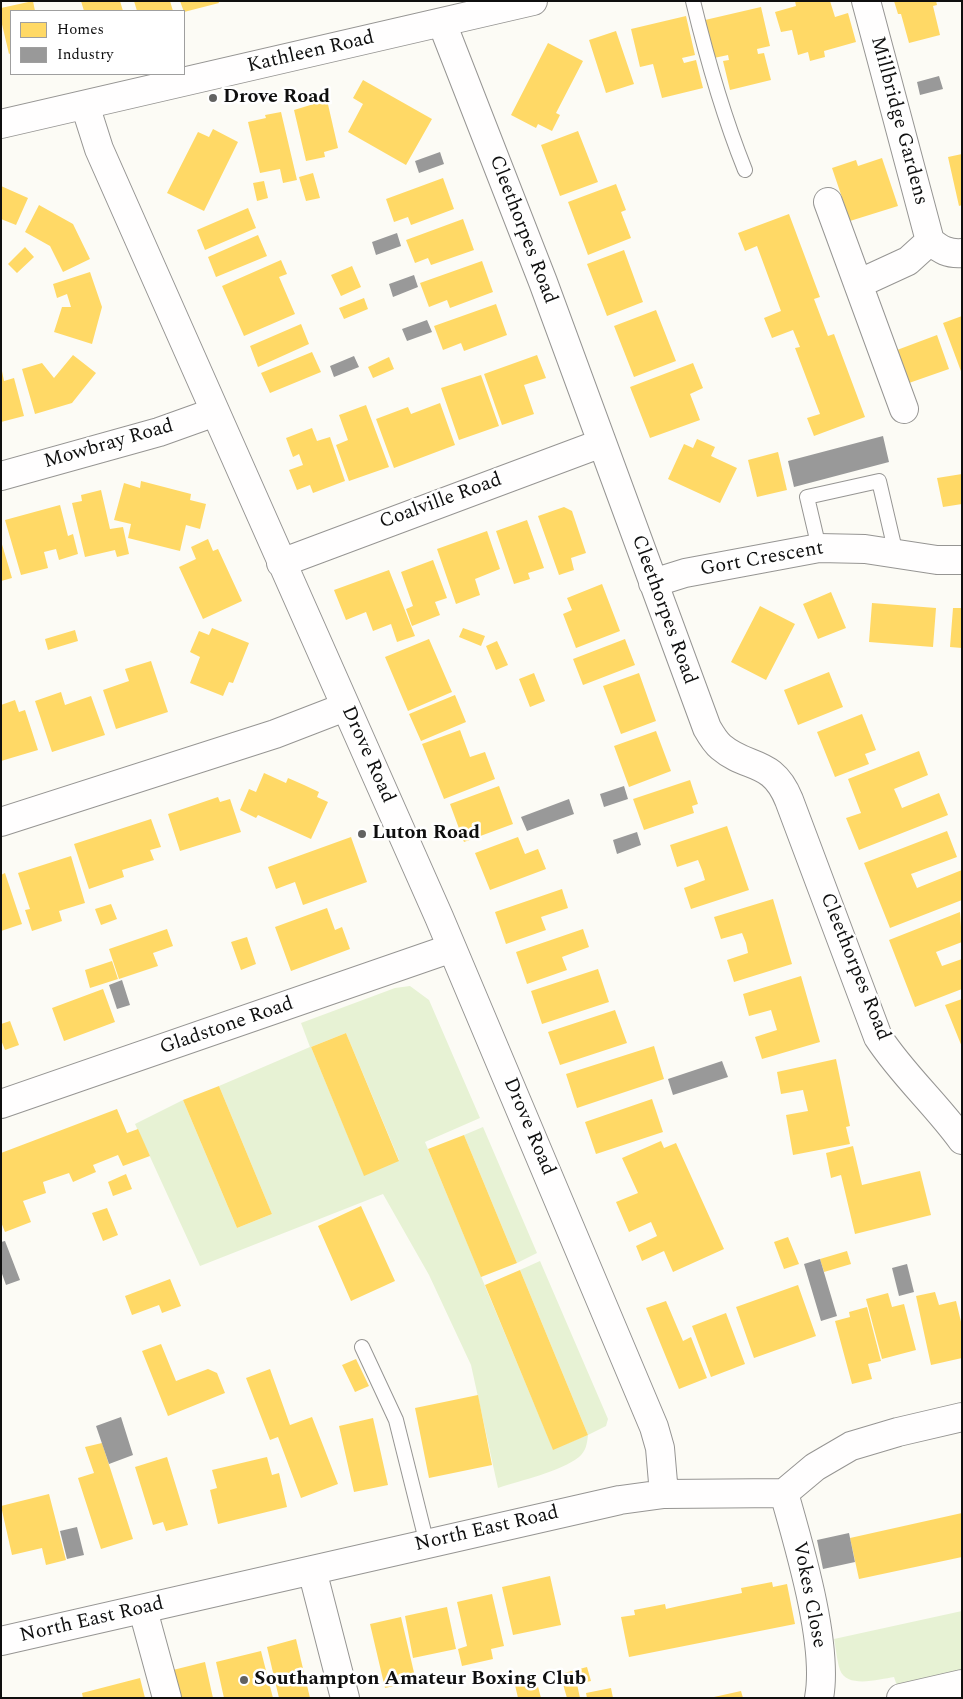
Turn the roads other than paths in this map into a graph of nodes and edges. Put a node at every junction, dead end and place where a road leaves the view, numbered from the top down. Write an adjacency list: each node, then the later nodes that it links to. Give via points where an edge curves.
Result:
1 (533, 1): 4 (street, Kathleen Road)
2 (693, 1): 7 (lane, via 710,70)
3 (866, 1): 9 (street, Millbridge Gardens)
4 (442, 23): 5 (street, Kathleen Road); 14 (street, Cleethorpes Road, via 544,282)
5 (85, 105): 6 (street, Kathleen Road); 13 (street, Drove Road, via 99,149)
6 (1, 124)
7 (745, 170)
8 (828, 202): 11 (street)
9 (930, 241): 10 (street, via 941,250); 11 (street, via 908,262)
10 (962, 253)
11 (858, 284): 12 (street)
12 (904, 409)
13 (215, 412): 15 (street, Mowbray Road, via 159,432); 19 (street, Drove Road)
14 (602, 443): 19 (street, Coalville Road); 20 (street, Cleethorpes Road)
15 (1, 476)
16 (819, 548): 17 (street, Gort Crescent, via 865,549); 17 (lane, via 807,497 879,481); 20 (street, Gort Crescent, via 686,573)
17 (896, 554): 18 (street, Gort Crescent)
18 (962, 560)
19 (281, 562): 21 (street, Drove Road)
20 (653, 583): 25 (street, Cleethorpes Road, via 707,728 719,746 729,753 770,770 789,800 878,1037)
21 (345, 707): 22 (street, via 275,734); 23 (street, Drove Road)
22 (1, 822)
23 (452, 948): 24 (street, Gladstone Road); 29 (street, Drove Road, via 658,1437)
24 (1, 1104)
25 (962, 1140)
26 (362, 1347): 30 (lane, via 396,1420)
27 (962, 1417): 28 (street, via 851,1446 814,1467)
28 (784, 1493): 29 (street, North East Road); 37 (street, Vokes Close, via 818,1636 822,1679)
29 (664, 1494): 30 (street, North East Road, via 620,1500)
30 (427, 1544): 31 (street, North East Road)
31 (312, 1570): 32 (street, North East Road); 36 (street)
32 (143, 1610): 33 (street, North East Road); 35 (street)
33 (1, 1641)
34 (962, 1684): 38 (street)
35 (166, 1698)
36 (345, 1698)
37 (819, 1698)
38 (901, 1698)

